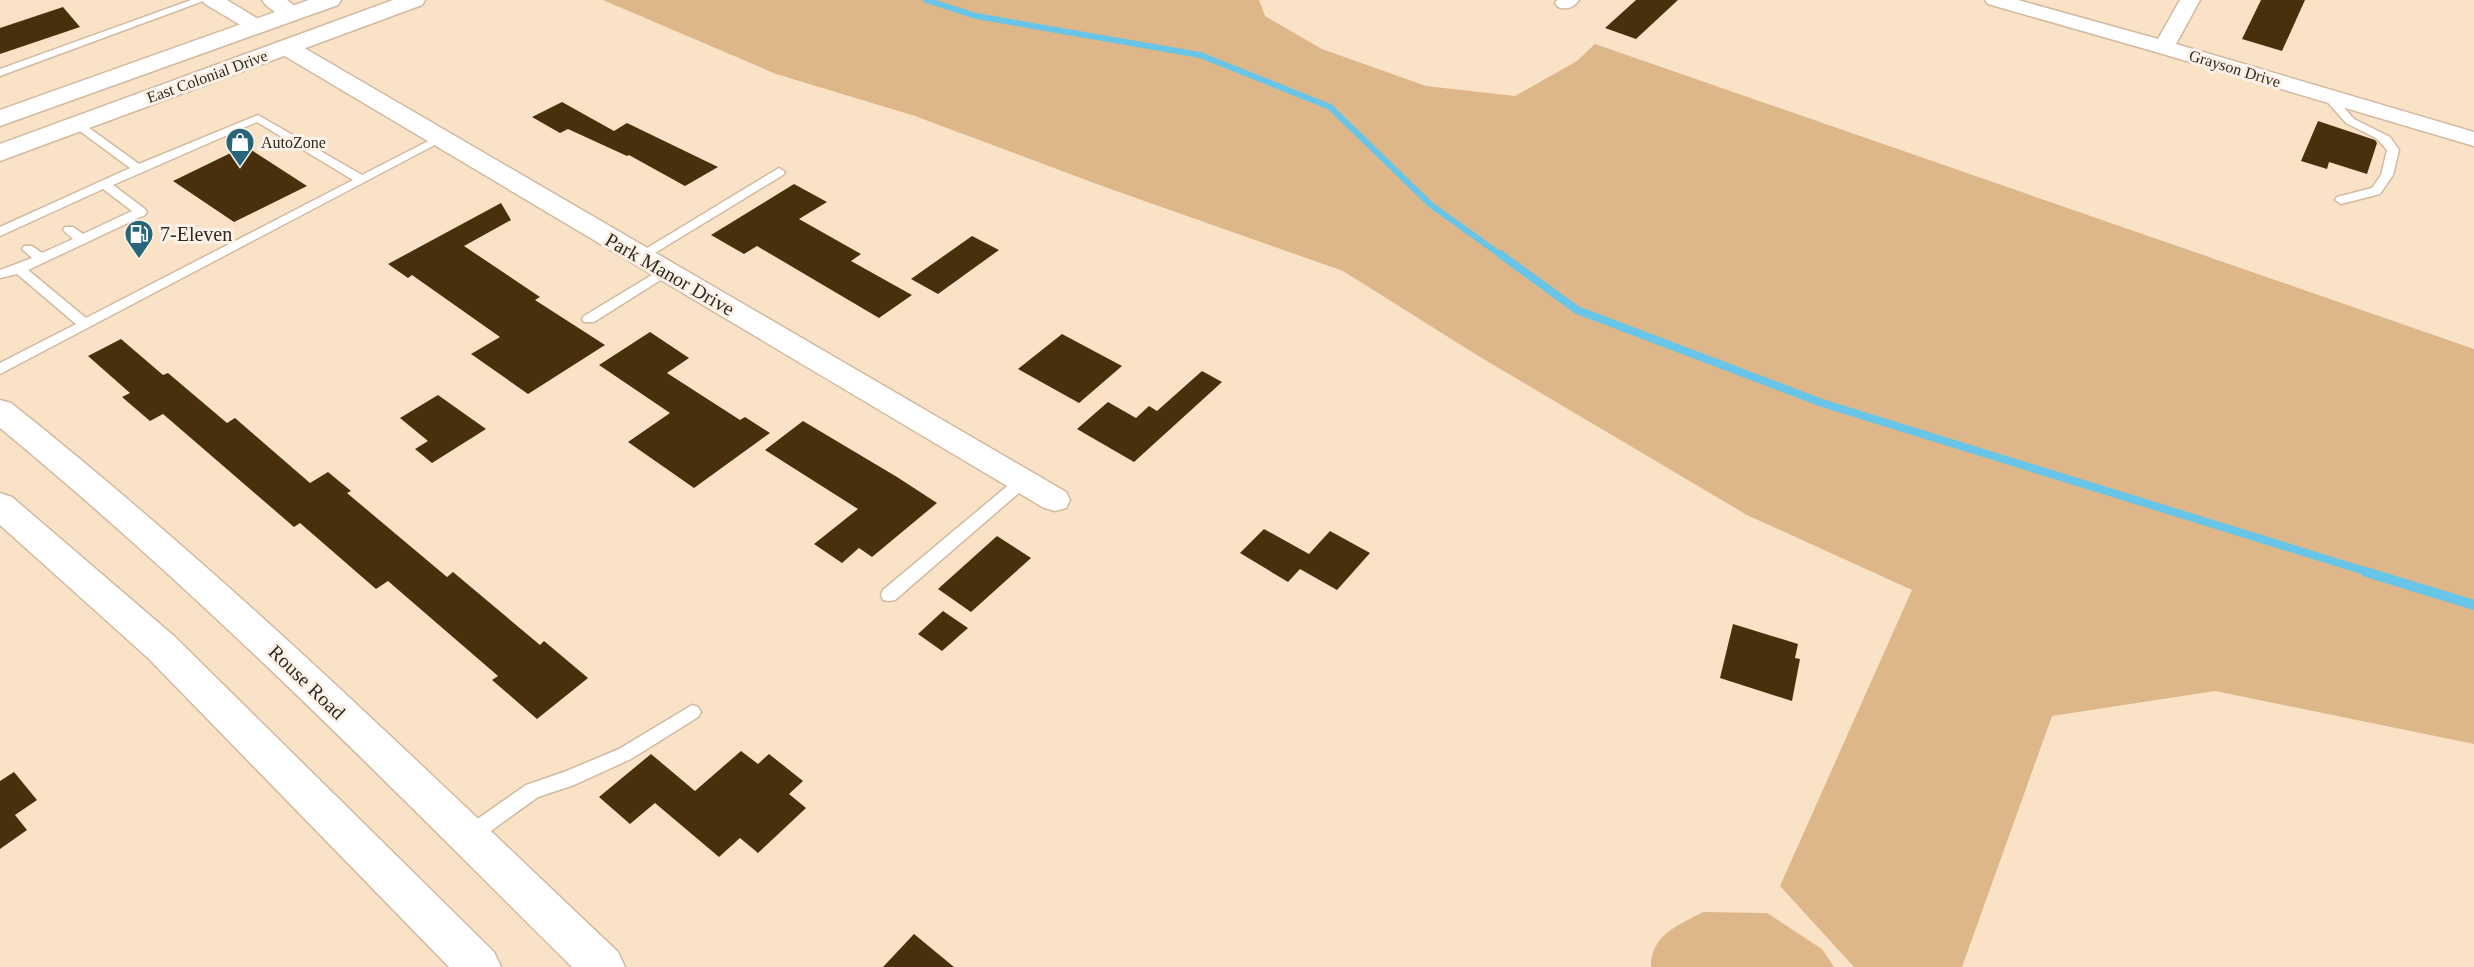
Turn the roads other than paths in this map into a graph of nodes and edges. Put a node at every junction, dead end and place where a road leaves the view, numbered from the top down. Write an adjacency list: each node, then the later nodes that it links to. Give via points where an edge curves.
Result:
1 (201, 0): 12 (lane)
2 (212, 0): 9 (street)
3 (272, 0): 8 (street)
4 (330, 0): 8 (main road, East Colonial Drive)
5 (414, 0): 10 (main road, East Colonial Drive)
6 (1995, 0): 11 (street, Grayson Drive)
7 (2190, 0): 11 (street)
8 (294, 13): 9 (main road, East Colonial Drive)
9 (256, 26): 14 (main road, East Colonial Drive)
10 (286, 47): 15 (main road, East Colonial Drive); 16 (street, Park Manor Drive)
11 (2164, 47): 13 (street, Grayson Drive)
12 (0, 73)
13 (2328, 96): 17 (street, Grayson Drive); 23 (lane, via 2344,116 2385,139 2393,150 2387,175 2376,191)
14 (0, 118)
15 (77, 124): 18 (main road, East Colonial Drive); 19 (lane)
16 (440, 139): 21 (lane); 28 (street, Park Manor Drive)
17 (2474, 139)
18 (0, 153)
19 (138, 169): 21 (lane, via 258,118); 22 (lane)
20 (779, 172): 28 (lane)
21 (362, 180): 34 (lane)
22 (104, 184): 25 (lane); 26 (lane, via 141,212)
23 (2341, 200)
24 (69, 230): 26 (lane)
25 (5, 232)
26 (82, 240): 29 (lane)
27 (28, 249): 29 (lane)
28 (640, 256): 31 (street, Park Manor Drive)
29 (41, 259): 30 (lane)
30 (20, 269): 32 (lane); 34 (lane)
31 (664, 271): 33 (lane); 37 (street, Park Manor Drive)
32 (0, 274)
33 (589, 319)
34 (85, 324): 35 (lane)
35 (0, 369)
36 (0, 411): 42 (main road, Rouse Road, via 243,620)
37 (1023, 481): 38 (street, Park Manor Drive); 40 (lane)
38 (1055, 500)
39 (0, 506): 43 (main road, via 161,647)
40 (889, 595)
41 (693, 712): 42 (lane, via 625,754 532,791)
42 (467, 837): 44 (main road, Rouse Road)
43 (479, 967)
44 (603, 967)

